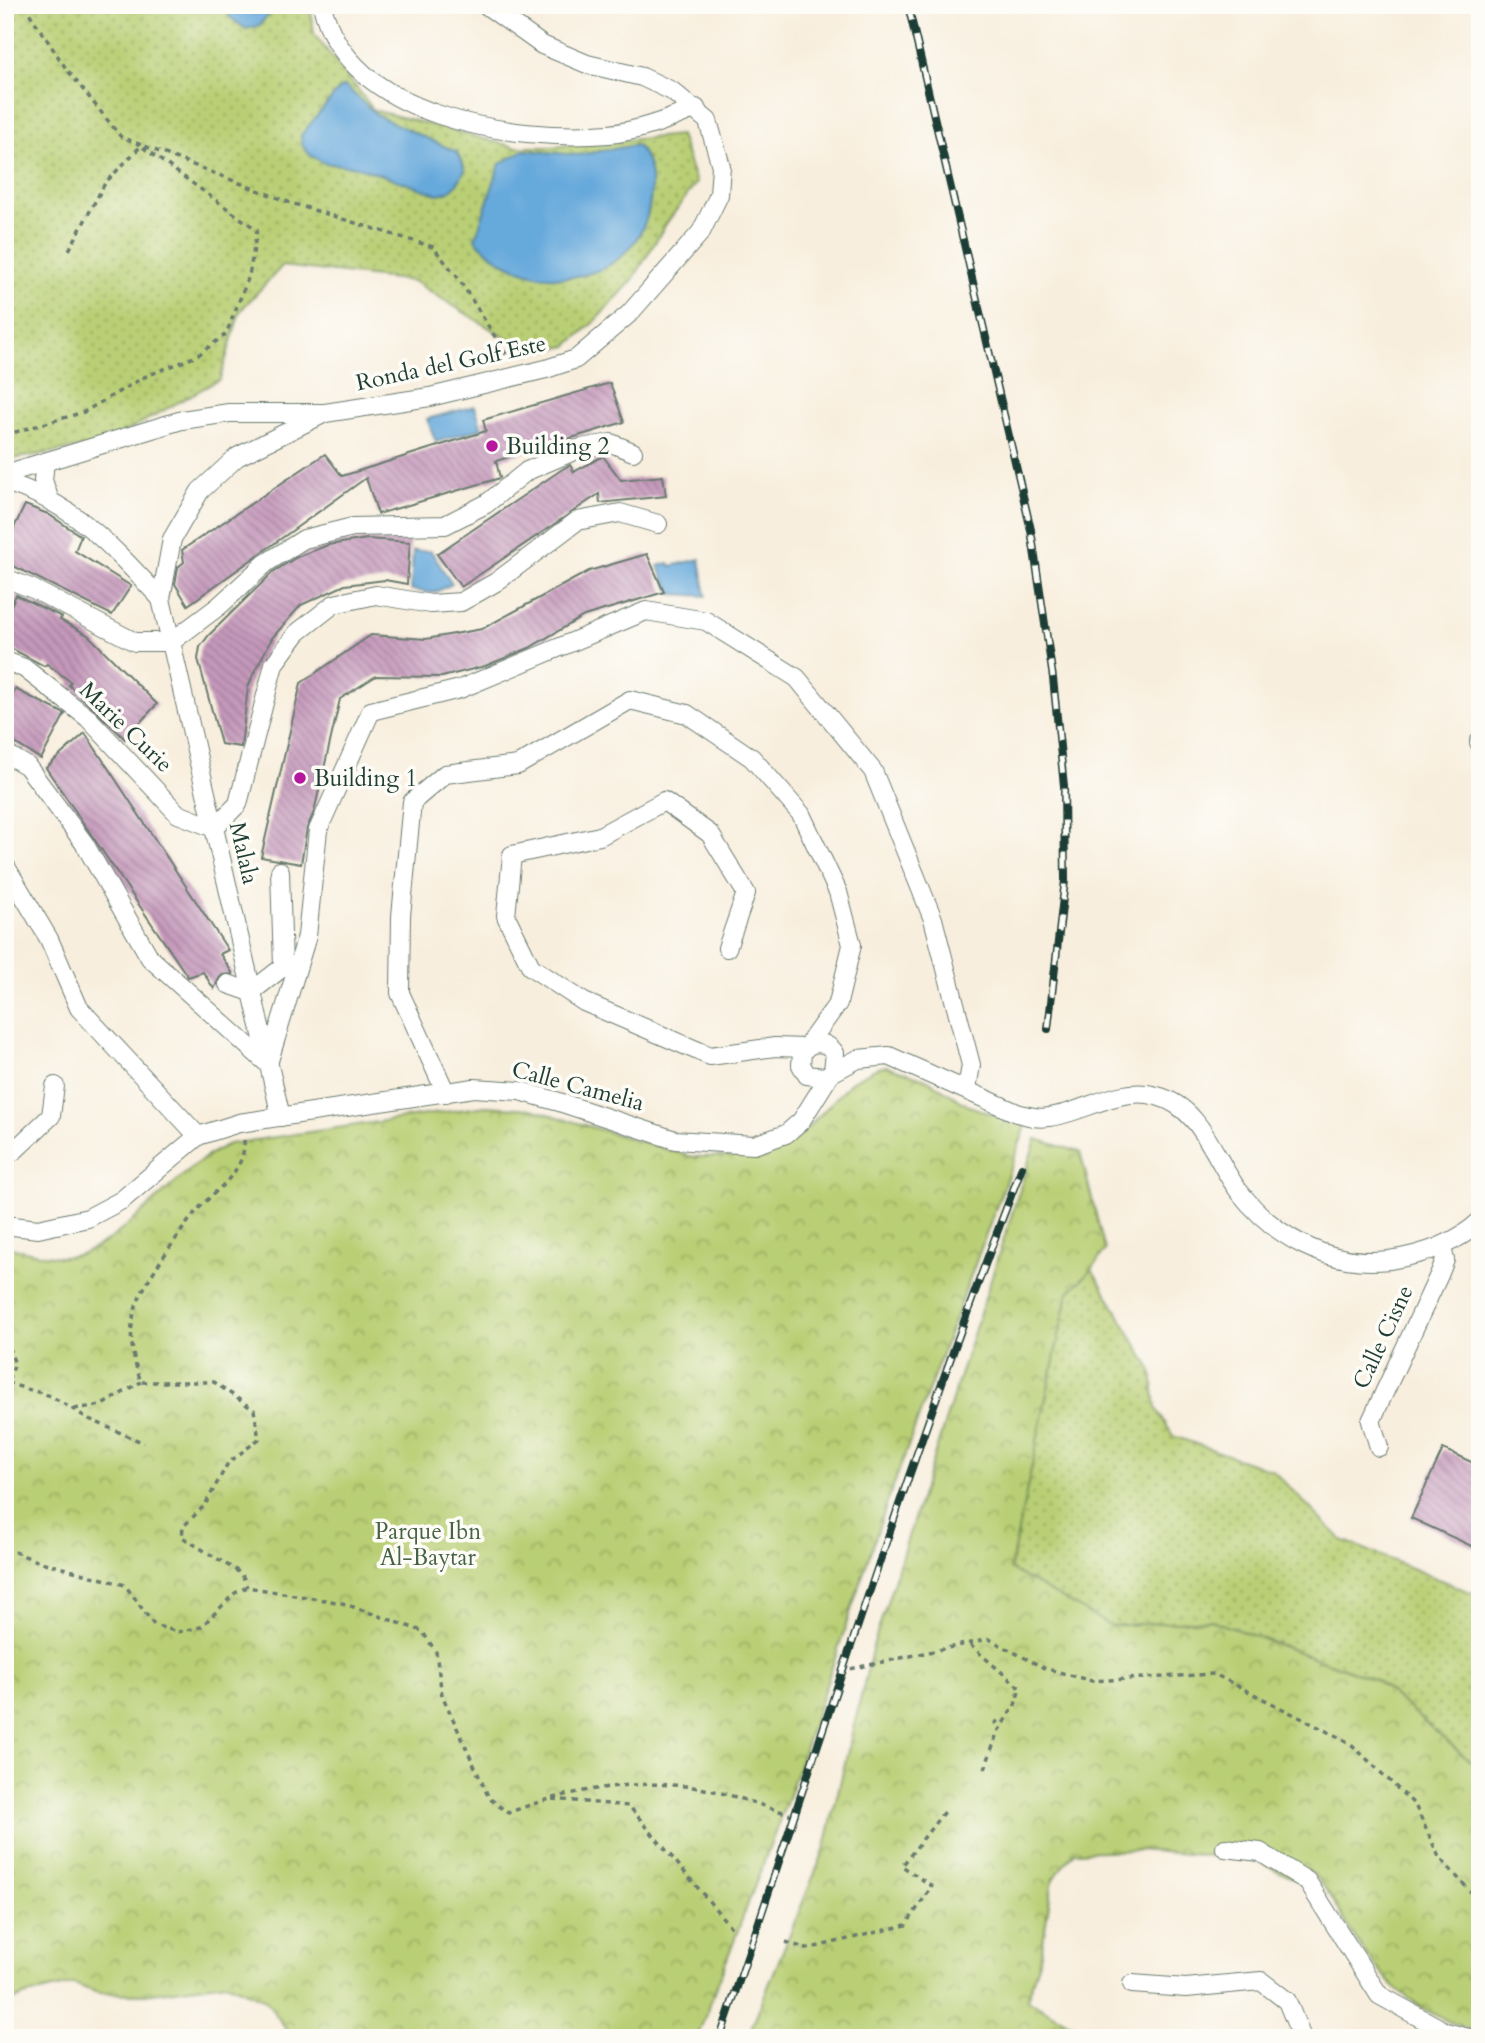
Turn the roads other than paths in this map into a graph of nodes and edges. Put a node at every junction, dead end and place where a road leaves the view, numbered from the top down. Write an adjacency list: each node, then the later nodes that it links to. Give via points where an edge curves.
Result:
1 (322, 5): 3 (street, via 329,29 358,69 377,86 442,115 497,130 548,137 612,134 661,123)
2 (486, 5): 3 (street, Ronda del Golf Este, via 542,45 587,64 642,77)
3 (696, 108): 4 (street, Ronda del Golf Este, via 714,136 721,166 719,195 701,232 675,264 599,342 576,359 546,369 430,397)
4 (325, 413): 6 (street, Ronda del Golf Este, via 229,413 182,420); 12 (street, via 237,457 200,491 172,539)
5 (633, 452): 13 (street, via 611,443 581,448 527,471 486,504 445,525 353,527 304,539 266,562)
6 (45, 462): 7 (street, Ronda del Golf Este); 9 (street, via 43,480)
7 (5, 474)
8 (5, 482): 9 (street)
9 (49, 498): 12 (street, via 96,530)
10 (658, 524): 16 (street, via 620,513 577,521 496,582 461,602 431,604 376,595 334,604 297,633 274,664 238,804)
11 (5, 578): 13 (street, via 135,642)
12 (161, 599): 13 (street, Malala)
13 (171, 642): 16 (street, Malala)
14 (5, 661): 16 (street, Marie Curie, via 24,668 88,718 178,814)
15 (5, 754): 23 (street, via 27,766 84,843 150,958)
16 (214, 828): 21 (street, Malala)
17 (5, 865): 29 (street, via 49,939 79,1009)
18 (280, 871): 21 (street, via 283,967)
19 (727, 947): 22 (street, via 747,893 710,834 664,801 600,836 512,855 506,916 531,967 584,1002 710,1056 775,1047)
20 (228, 984): 21 (street)
21 (251, 992): 23 (street, Malala)
22 (805, 1048): 24 (street, via 801,1065 807,1074 818,1078); 24 (street, via 821,1043 831,1049 836,1059); 27 (street, via 838,1003 852,945 838,892 801,814 752,758 687,714 630,700 518,765 445,774 412,802 401,916 400,993)
23 (268, 1064): 26 (street, via 307,936 318,831 371,711 460,689 646,611 706,621 797,678 873,771 933,919 971,1065); 28 (street, Malala)
24 (829, 1074): 26 (street, via 858,1059 889,1056); 27 (street, Calle Camelia, via 802,1121 786,1134 754,1145 675,1140 520,1091 474,1088)
25 (55, 1086): 30 (street, via 51,1116 14,1152)
26 (967, 1088): 33 (street, via 1037,1118 1122,1095 1157,1096 1189,1115 1212,1143 1237,1188 1273,1229 1323,1255 1370,1262)
27 (446, 1093): 28 (street, Calle Camelia)
28 (281, 1117): 29 (street, Calle Camelia, via 239,1123)
29 (198, 1136): 32 (street, Calle Camelia, via 122,1200 88,1218 38,1229)
30 (5, 1151)
31 (1480, 1221): 33 (street)
32 (5, 1225)
33 (1441, 1247): 34 (street, Calle Cisne, via 1445,1260 1439,1275 1371,1421)
34 (1379, 1447)
35 (1225, 1847): 38 (street, via 1260,1852 1307,1881 1379,1995 1446,2032)
36 (1132, 1984): 37 (street, via 1186,1988 1261,1981 1287,2001)
37 (1302, 2038)
38 (1468, 2038)

